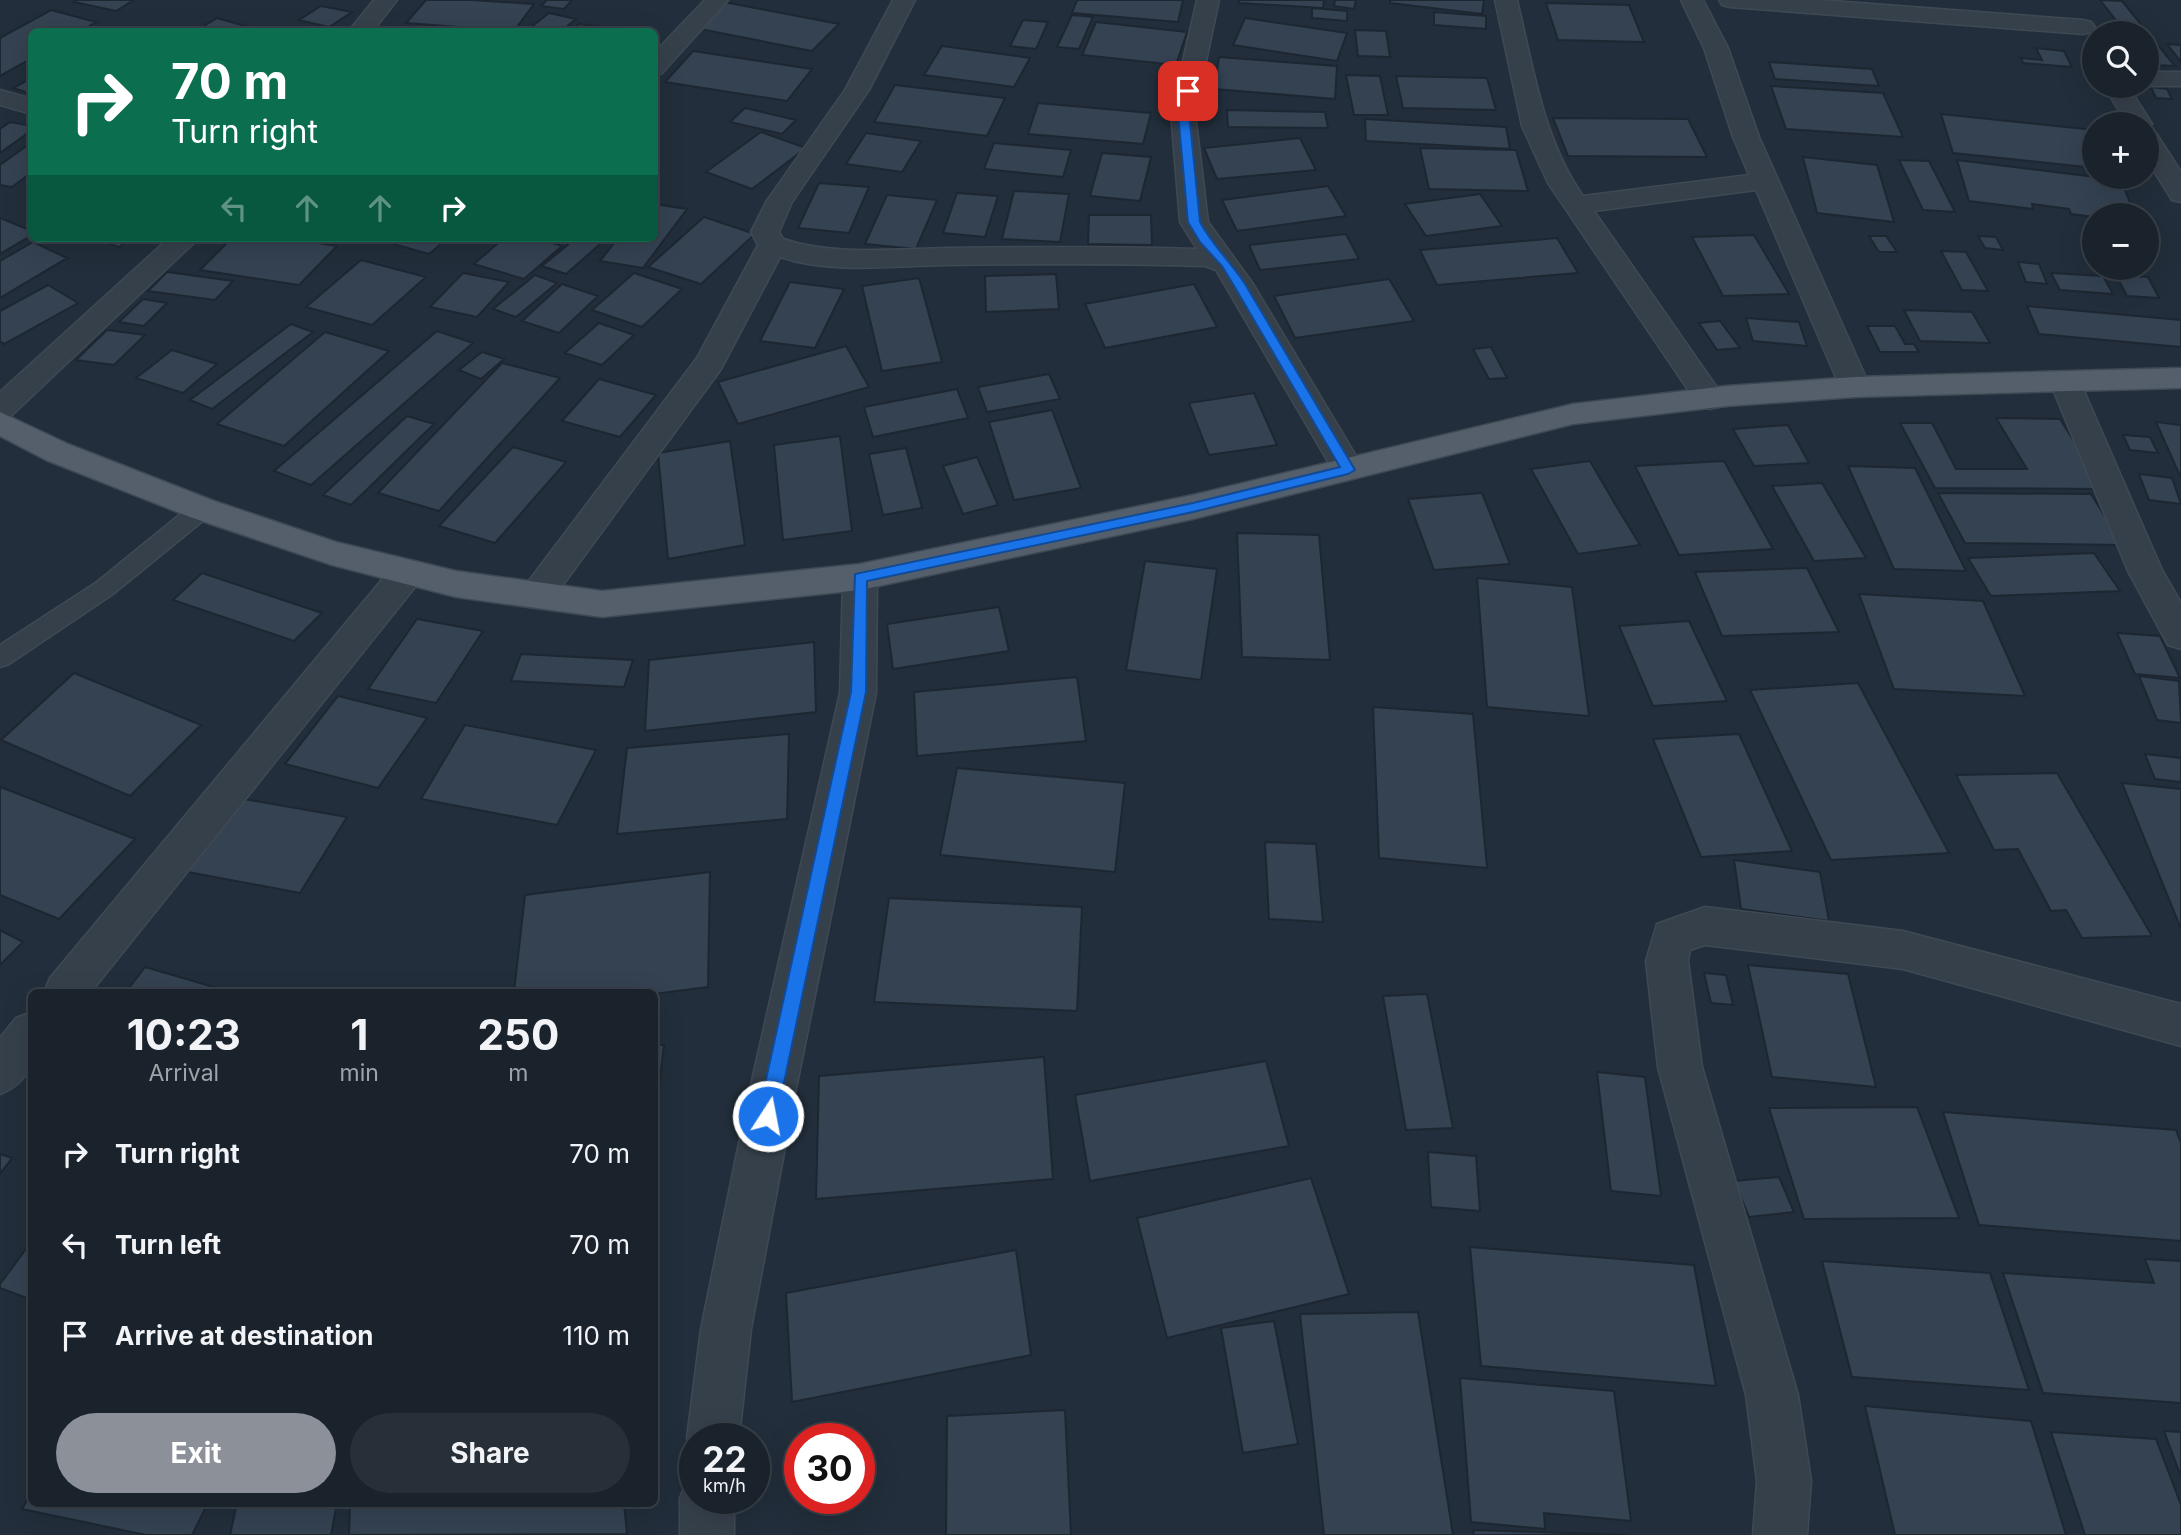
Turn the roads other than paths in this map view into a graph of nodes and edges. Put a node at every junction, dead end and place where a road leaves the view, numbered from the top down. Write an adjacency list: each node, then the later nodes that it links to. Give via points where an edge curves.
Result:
1 (386, 0): 10 (street)
2 (717, 0): 12 (street)
3 (904, 0): 22 (street, via 857,90 779,202 765,232)
4 (1208, 0): 23 (street, via 1183,113 1194,222)
5 (1506, 0): 20 (street, via 1535,126 1560,183)
6 (1692, 0): 18 (street, via 1716,48)
7 (1730, 0): 11 (street)
8 (2067, 0): 9 (street)
9 (2082, 25)
10 (362, 28)
11 (2082, 36)
12 (658, 64)
13 (2159, 79): 14 (street)
14 (2181, 79)
15 (0, 97): 16 (street)
16 (28, 106)
17 (2159, 158): 19 (street)
18 (1764, 181): 20 (street); 26 (street)
19 (2181, 194)
20 (1576, 205): 27 (street)
21 (181, 242): 28 (street)
22 (772, 245): 23 (street, via 799,254 848,258 1113,254 1208,258); 34 (street, via 710,362)
23 (1226, 264): 30 (street)
24 (2181, 378): 25 (main road)
25 (2065, 382): 26 (main road); 35 (street, via 2145,570)
26 (1855, 387): 27 (main road)
27 (1710, 399): 30 (main road, via 1573,414)
28 (0, 409)
29 (0, 423): 31 (main road, via 57,452)
30 (1348, 470): 33 (main road, via 1193,508)
31 (202, 509): 32 (main road); 36 (lane, via 105,588)
32 (407, 573): 34 (main road); 37 (street)
33 (860, 577): 34 (main road, via 602,604); 41 (street, via 858,692 757,1169 726,1329)
34 (537, 595)
35 (2181, 635)
36 (0, 657)
37 (67, 989)
38 (2181, 1025): 44 (street, via 1903,950 1706,926 1672,937 1667,961 1680,1067 1772,1395 1784,1481)
39 (28, 1038): 40 (street)
40 (0, 1072)
41 (715, 1423)
42 (707, 1514): 43 (street)
43 (707, 1535)
44 (1780, 1535)

